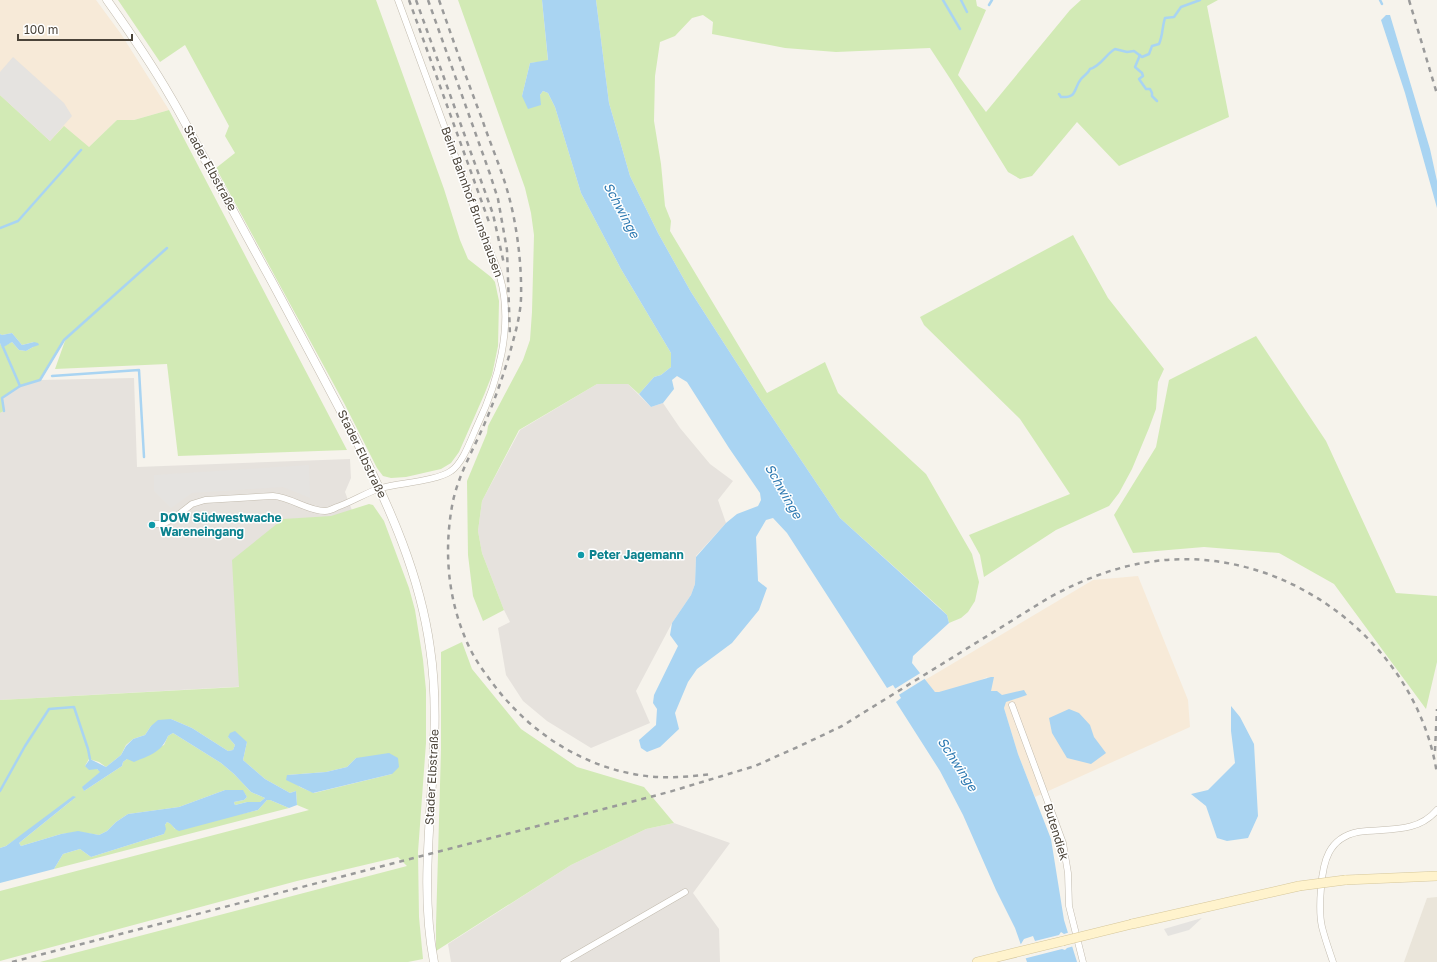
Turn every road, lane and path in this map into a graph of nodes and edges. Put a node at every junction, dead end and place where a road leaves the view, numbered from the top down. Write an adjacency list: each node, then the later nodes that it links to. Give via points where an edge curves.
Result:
1 (107, 0): 3 (street, Stader Elbstraße, via 171,97 333,395)
2 (398, 0): 3 (street, Beim Bahnhof Brunshausen, via 478,224 494,257 501,279 505,308 504,342 499,369 460,461 451,471 438,476)
3 (380, 488): 4 (street, Beim Bahnhof Brunshausen, via 326,511 313,509 283,496 205,500 192,504 162,524); 9 (street, Stader Elbstraße, via 414,576 431,650 435,751 427,898)
4 (152, 524)
5 (1012, 705): 12 (street, Butendiek, via 1063,843 1068,873 1069,906)
6 (1437, 810): 13 (street, via 1430,818 1418,824 1400,829 1347,835 1330,849 1323,868 1320,901 1322,926)
7 (1437, 876): 11 (main road, bridge, via 1345,880 1299,886)
8 (685, 892): 10 (street)
9 (434, 962)
10 (564, 962)
11 (977, 962)
12 (1083, 962)
13 (1332, 962)

